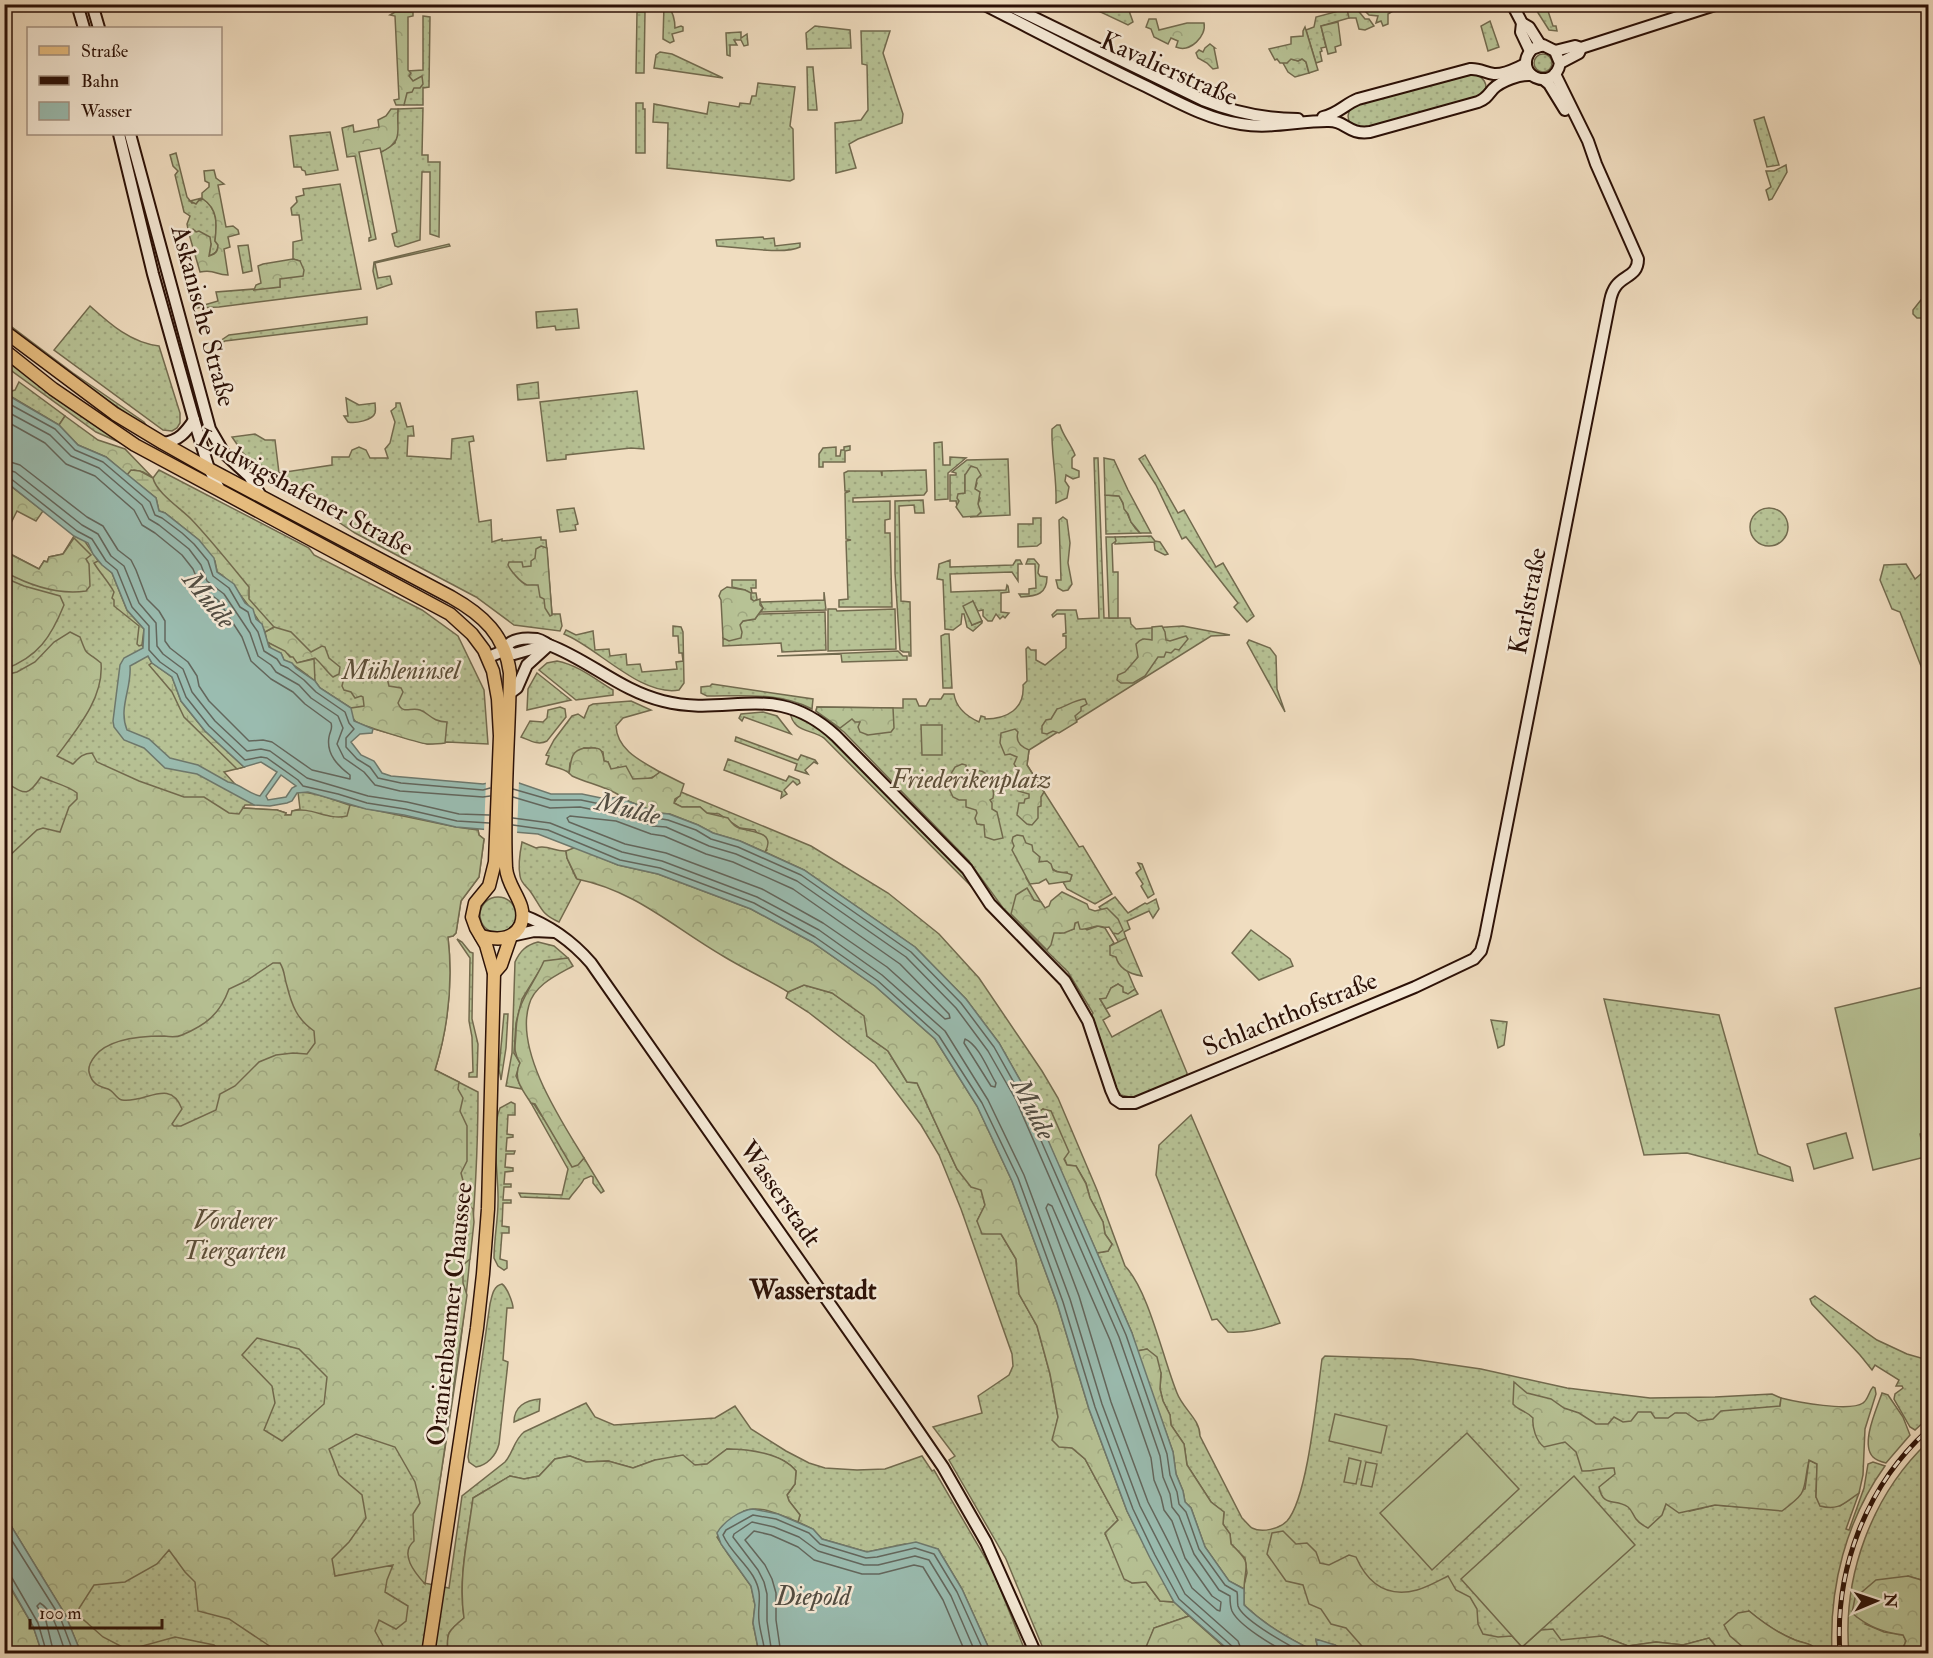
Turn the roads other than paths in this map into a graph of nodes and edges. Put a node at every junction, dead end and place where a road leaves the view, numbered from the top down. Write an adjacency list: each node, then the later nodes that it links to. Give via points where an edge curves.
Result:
1 (77, 4): 7 (main road)
2 (92, 4): 8 (main road)
3 (983, 4): 20 (main road, Kavalierstraße, via 1218,120 1242,125 1328,121)
4 (1006, 4): 19 (main road, Kavalierstraße, via 1223,108 1295,119 1331,115)
5 (1512, 4): 9 (main road, via 1528,27)
6 (1718, 4): 10 (main road)
7 (84, 27)
8 (99, 27)
9 (1535, 48): 11 (main road, via 1548,46); 13 (main road)
10 (1581, 48): 11 (main road); 12 (main road)
11 (1555, 51): 12 (main road)
12 (1560, 63): 15 (main road)
13 (1526, 64): 14 (main road, Kavalierstraße, via 1506,73); 16 (main road)
14 (1486, 72): 18 (main road); 19 (main road, Kavalierstraße, via 1470,69 1358,99)
15 (1555, 74): 17 (main road); 23 (main road)
16 (1531, 75): 17 (main road); 18 (main road, Kavalierstraße, via 1505,81)
17 (1543, 80): 23 (main road)
18 (1491, 92): 20 (main road, Kavalierstraße, via 1478,102 1370,132 1355,132)
19 (1345, 106): 20 (main road)
20 (1344, 125)
21 (119, 135): 26 (main road, Askanische Straße)
22 (130, 135): 27 (main road, Askanische Straße)
23 (1593, 156): 46 (main road, Karlstraße, via 1638,259 1636,270 1617,284 1610,301 1485,936)
24 (4, 331): 28 (main road, Ludwigshafener Straße, via 115,414)
25 (4, 350): 30 (main road, Ludwigshafener Straße, via 106,427)
26 (194, 420): 28 (main road, via 182,436); 29 (main road, Askanische Straße)
27 (213, 436): 29 (main road); 33 (main road, Askanische Straße, via 224,453 249,476)
28 (163, 443): 29 (main road, Ludwigshafener Straße)
29 (202, 460): 30 (main road); 31 (main road, Ludwigshafener Straße)
30 (172, 466): 32 (main road, Ludwigshafener Straße)
31 (209, 469): 32 (main road); 33 (main road, Ludwigshafener Straße)
32 (220, 490): 36 (main road, Ludwigshafener Straße, via 450,614 477,639)
33 (261, 496): 35 (main road, Ludwigshafener Straße, via 465,605 493,628)
34 (549, 645): 35 (main road, via 539,639 522,639); 37 (main road, via 527,665 517,688); 46 (main road, Schlachthofstraße, via 573,654 631,689 662,701 784,706 810,716 829,730 967,868 994,909 1065,981 1088,1021 1111,1090 1121,1103 1135,1103)
35 (504, 650): 36 (main road); 37 (main road, Ludwigshafener Straße, via 510,674)
36 (488, 657): 38 (main road, Ludwigshafener Straße)
37 (509, 694): 38 (main road, Ludwigshafener Straße)
38 (504, 736): 39 (main road)
39 (501, 840): 40 (main road, via 508,881); 41 (main road, via 492,878)
40 (516, 895): 41 (main road, via 496,892); 42 (main road)
41 (481, 896): 44 (main road, via 472,917)
42 (522, 915): 43 (main road, Wasserstadt); 45 (main road)
43 (555, 932): 45 (main road); 49 (main road, Wasserstadt, via 571,943 597,972 930,1447 986,1542)
44 (481, 936): 45 (main road); 47 (main road, Oranienbaumer Chaussee)
45 (511, 936): 47 (main road, Oranienbaumer Chaussee, via 501,965)
46 (1474, 959)
47 (494, 973): 48 (main road, Oranienbaumer Chaussee, via 483,1275)
48 (428, 1653)
49 (1036, 1653)

